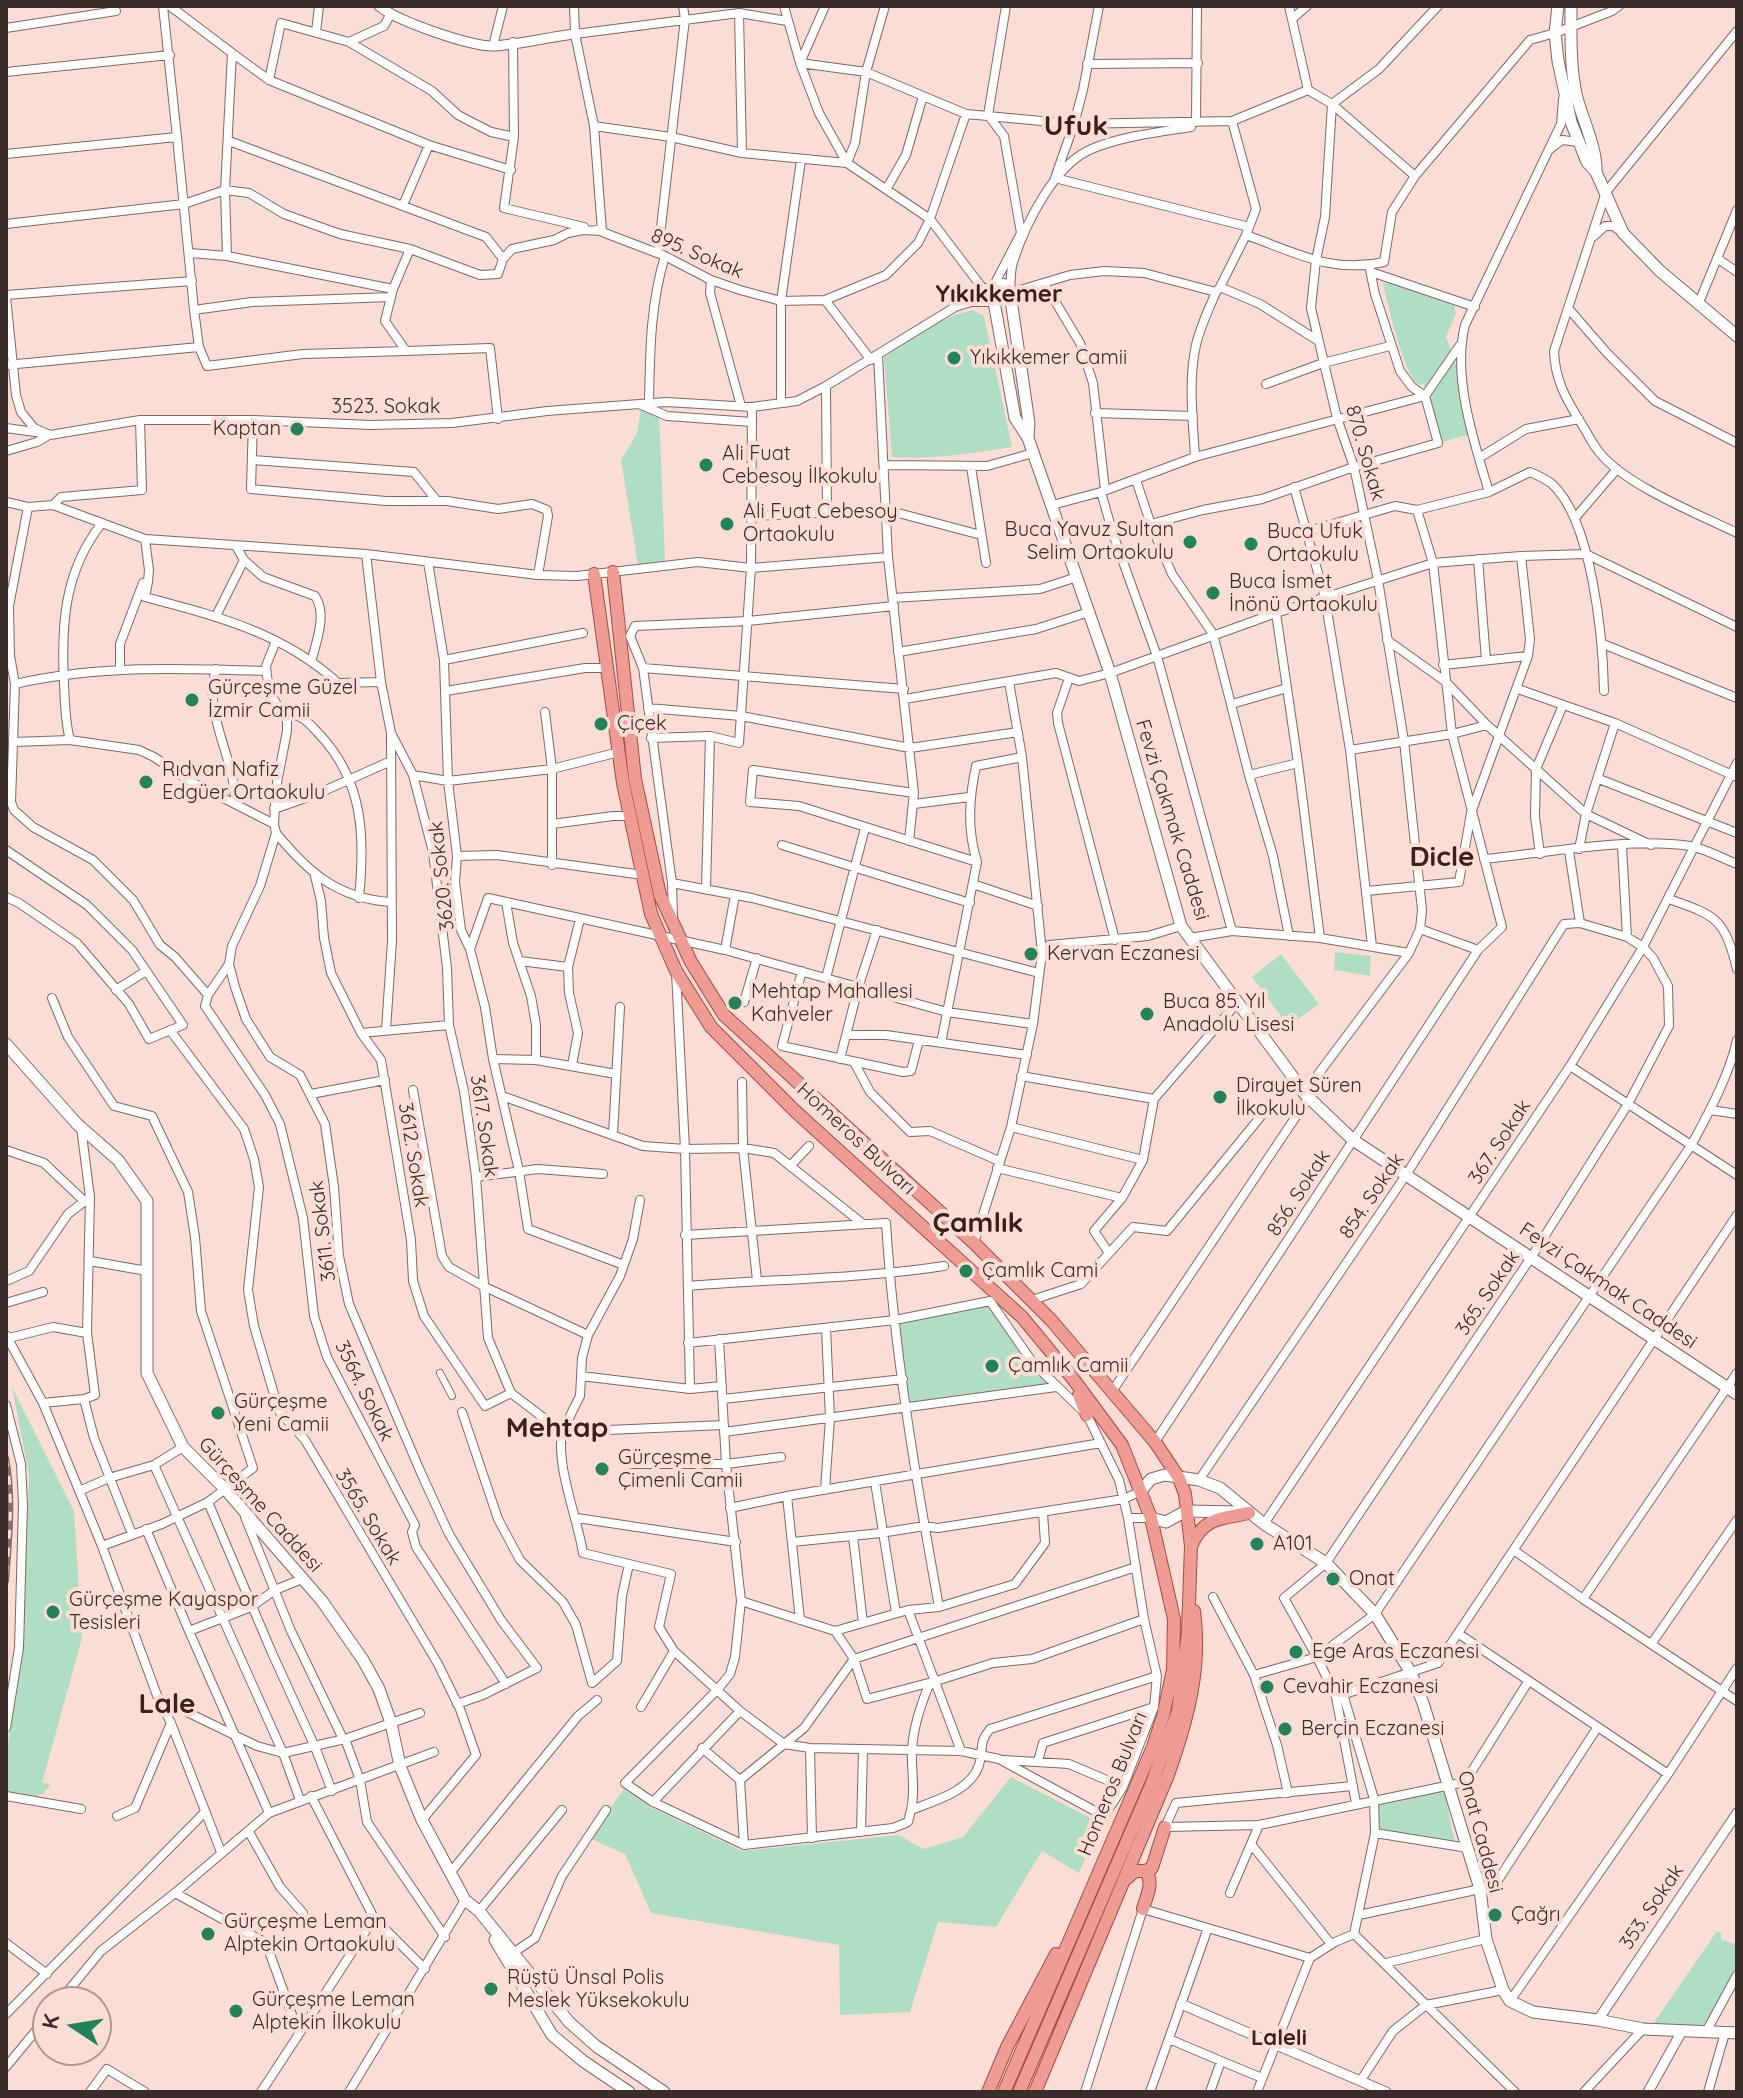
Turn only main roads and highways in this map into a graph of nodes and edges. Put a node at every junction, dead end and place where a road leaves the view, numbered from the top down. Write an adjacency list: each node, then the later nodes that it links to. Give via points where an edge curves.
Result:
1 (1558, 6): 3 (main road, via 1555,33 1564,96 1587,162)
2 (1571, 6): 3 (main road, via 1576,92 1597,157)
3 (1596, 172): 6 (main road, via 1623,233)
4 (1010, 293): 5 (main road, via 1006,302); 5 (main road, via 1005,285 988,289); 7 (main road, Fevzi Çakmak Caddesi)
5 (994, 302): 7 (main road, Fevzi Çakmak Caddesi, via 1015,418)
6 (1737, 336)
7 (1028, 438): 14 (main road, Fevzi Çakmak Caddesi, via 1110,673 1181,926 1307,1095 1353,1140)
8 (613, 572): 16 (main road, Homeros Bulvarı, via 635,779 660,895 724,1015 1032,1300 1155,1442)
9 (594, 574): 11 (main road, Homeros Bulvarı, via 630,816 651,914 676,971 711,1027)
10 (6, 1044): 28 (main road, Gürçeşme Caddesi, via 118,1160 147,1201 147,1373 183,1447 322,1601 363,1660 379,1689 400,1766 422,1820 465,1900)
11 (977, 1276): 12 (main road); 13 (main road, Homeros Bulvarı, via 1022,1317)
12 (990, 1301)
13 (1074, 1380): 15 (main road); 17 (main road, Homeros Bulvarı, via 1122,1445)
14 (1732, 1391)
15 (1087, 1415)
16 (1179, 1478): 17 (main road, Onat Caddesi, via 1158,1476); 18 (main road, Homeros Bulvarı); 19 (main road, Onat Caddesi, via 1220,1488)
17 (1141, 1491): 20 (main road, Homeros Bulvarı)
18 (1186, 1511): 19 (main road); 20 (main road, via 1166,1522); 21 (main road, Homeros Bulvarı)
19 (1249, 1513): 21 (main road, via 1207,1523); 29 (main road, Onat Caddesi, via 1326,1563 1375,1614 1411,1673 1480,1889 1486,1939 1510,2001 1533,2012 1643,2029)
20 (1151, 1518): 27 (main road, Homeros Bulvarı, via 1174,1619 1173,1670 1158,1732)
21 (1191, 1546): 22 (main road, Homeros Bulvarı)
22 (1190, 1576): 25 (main road, via 1198,1654 1192,1697 1168,1775); 36 (main road, Homeros Bulvarı, via 1178,1711)
23 (1165, 1827): 24 (main road, via 1156,1861)
24 (1145, 1871): 25 (main road, via 1135,1871); 26 (main road, via 1151,1882)
25 (1124, 1881): 37 (main road)
26 (1143, 1909)
27 (1083, 1910): 34 (main road, via 1041,1980); 35 (main road, Homeros Bulvarı)
28 (479, 1911): 30 (main road); 31 (main road)
29 (1731, 2033)
30 (586, 2037): 31 (main road, via 577,2034); 33 (main road)
31 (559, 2041): 32 (main road)
32 (629, 2092)
33 (664, 2092)
34 (988, 2092)
35 (1004, 2092)
36 (1019, 2092)
37 (1035, 2092)

